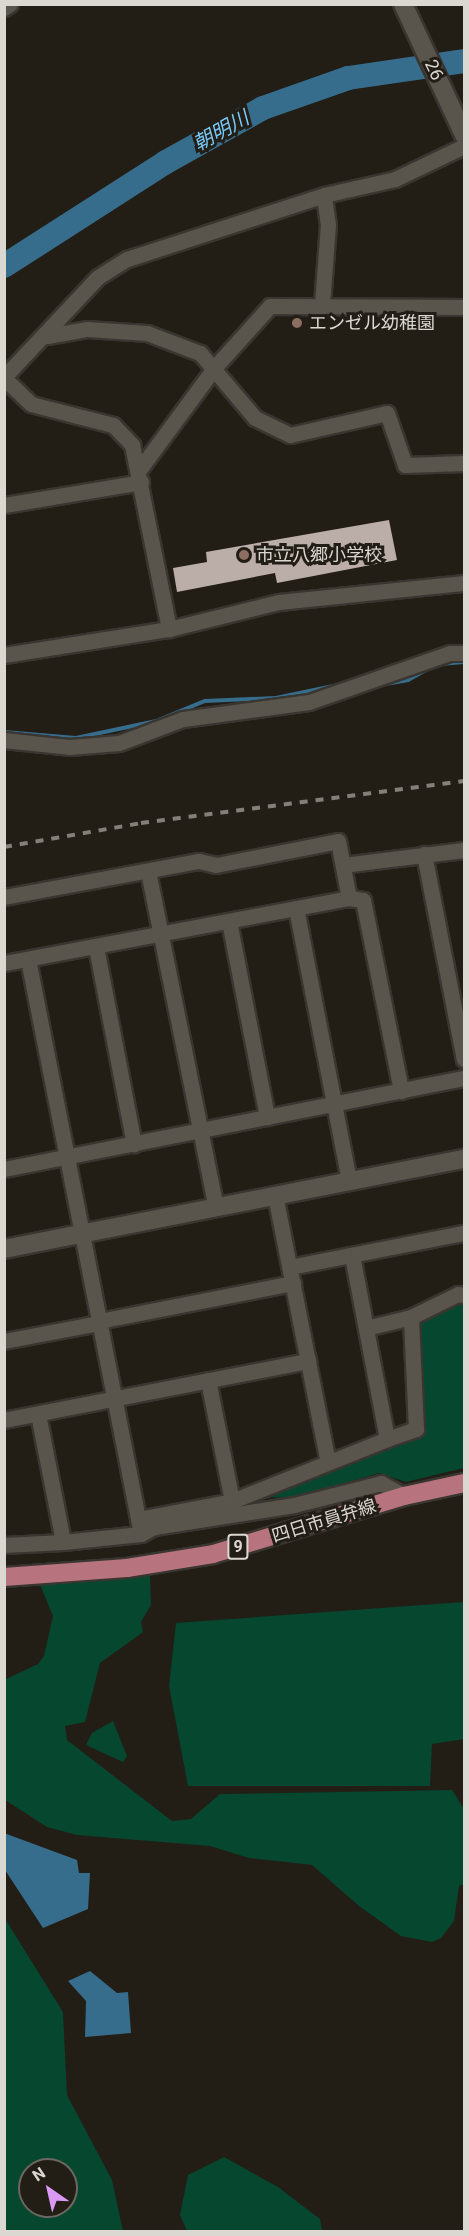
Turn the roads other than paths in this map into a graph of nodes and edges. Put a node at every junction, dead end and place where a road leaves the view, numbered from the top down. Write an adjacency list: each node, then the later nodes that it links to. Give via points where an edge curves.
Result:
1 (10, 4): 3 (street)
2 (403, 5): 4 (street, 26)
3 (4, 8)
4 (464, 137): 5 (street, via 395,179)
5 (324, 195): 6 (street, via 328,225); 8 (street, via 127,259 98,277)
6 (322, 304): 7 (street); 9 (street, via 263,310)
7 (465, 307)
8 (46, 336): 9 (street, via 97,329 147,333 200,353); 10 (street)
9 (214, 367): 11 (street, via 255,418 290,435 387,413 405,465); 12 (street)
10 (4, 377): 12 (street, via 31,405 113,425 132,445)
11 (465, 463)
12 (140, 476): 13 (street); 15 (street)
13 (4, 506)
14 (465, 583): 15 (street, via 279,602)
15 (170, 629): 17 (street)
16 (465, 653): 18 (street, via 280,707 183,719 119,743 69,747)
17 (4, 655)
18 (4, 740)
19 (465, 850): 20 (street)
20 (424, 854): 21 (street); 31 (street)
21 (343, 865): 22 (street, via 338,841 216,865 199,861); 24 (street)
22 (148, 871): 23 (street); 27 (street)
23 (4, 897)
24 (349, 898): 25 (street); 33 (street, via 363,900)
25 (296, 908): 26 (street); 34 (street)
26 (229, 921): 27 (street); 35 (street)
27 (162, 934): 28 (street); 36 (street)
28 (96, 946): 29 (street); 37 (street)
29 (28, 959): 30 (street); 38 (street)
30 (4, 963)
31 (464, 1057)
32 (465, 1078): 33 (street)
33 (401, 1091): 34 (street)
34 (335, 1104): 35 (street); 41 (street)
35 (267, 1118): 36 (street)
36 (201, 1130): 37 (street); 43 (street)
37 (134, 1144): 38 (street)
38 (66, 1156): 40 (street); 44 (street)
39 (465, 1159): 41 (street)
40 (4, 1169)
41 (350, 1180): 42 (street)
42 (275, 1195): 43 (street); 48 (street)
43 (216, 1207): 44 (street)
44 (82, 1233): 46 (street); 52 (street)
45 (465, 1233): 47 (street)
46 (4, 1249)
47 (352, 1255): 48 (street); 53 (street)
48 (290, 1267): 49 (street)
49 (293, 1283): 52 (street); 55 (street)
50 (465, 1295): 51 (street, via 458,1294)
51 (411, 1317): 53 (street); 60 (street, via 416,1429)
52 (99, 1322): 54 (street); 57 (street)
53 (366, 1328): 60 (street)
54 (4, 1341)
55 (308, 1361): 56 (street); 61 (street)
56 (208, 1380): 57 (street); 64 (street)
57 (114, 1398): 58 (street); 65 (street)
58 (38, 1414): 59 (street); 66 (street)
59 (4, 1420)
60 (387, 1439): 61 (street)
61 (328, 1462): 64 (street)
62 (465, 1484): 63 (main road, 四日市員弁線 / 9)
63 (404, 1496): 65 (street, via 381,1483 294,1505 154,1527); 68 (main road, 四日市員弁線 / 9, via 213,1554 127,1568)
64 (232, 1501): 65 (street)
65 (139, 1526): 66 (street)
66 (63, 1542): 67 (street)
67 (4, 1545)
68 (4, 1576)

